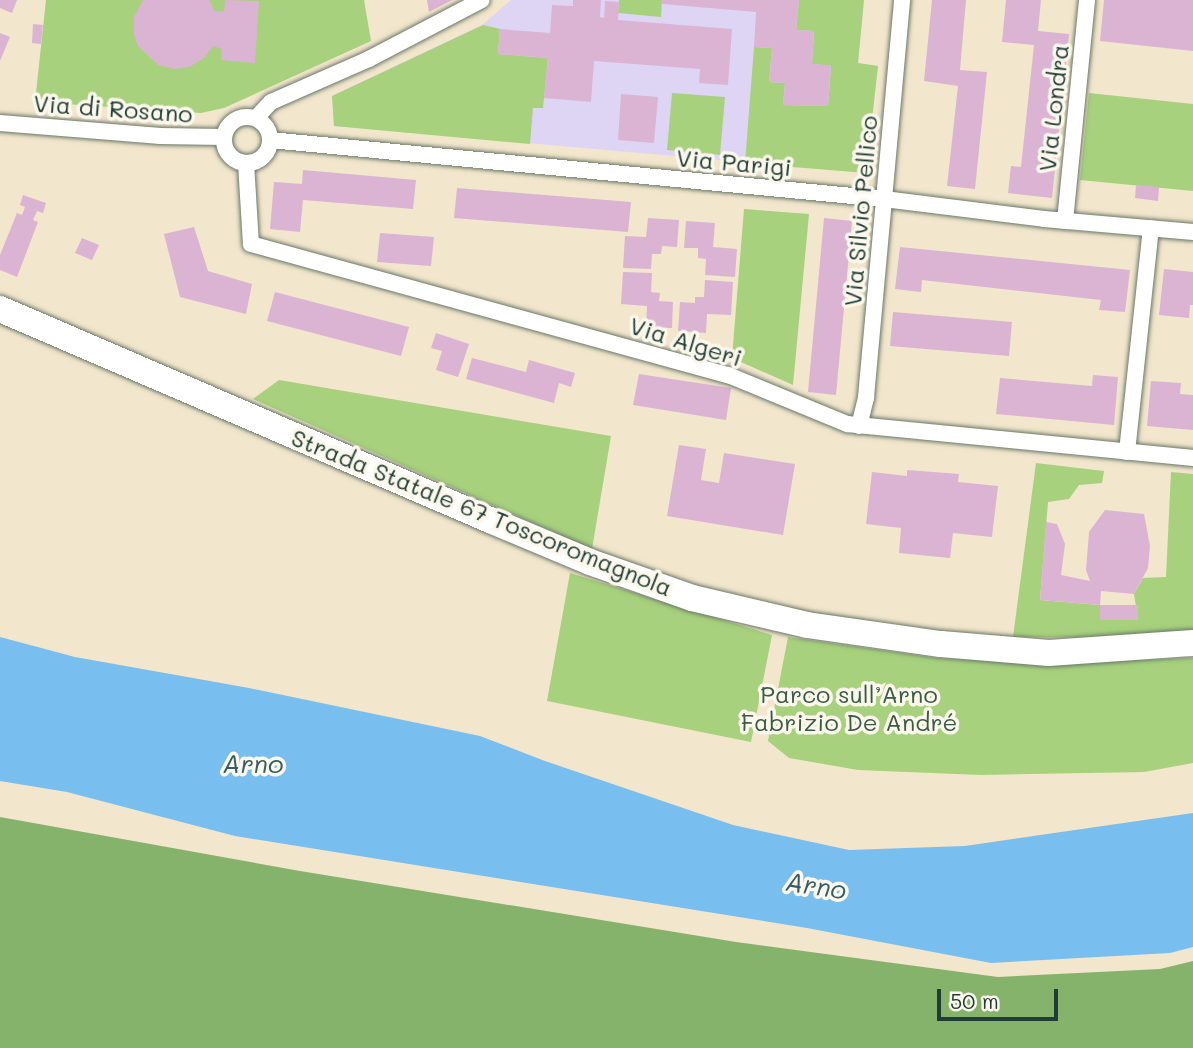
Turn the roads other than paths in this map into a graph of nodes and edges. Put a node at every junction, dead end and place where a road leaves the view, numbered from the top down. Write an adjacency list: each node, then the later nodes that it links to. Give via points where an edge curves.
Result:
1 (482, 0): 4 (street, Via di Rosano, via 369,59 271,102)
2 (902, 0): 9 (street, Via Silvio Pellico)
3 (1087, 0): 10 (street, Via Londra)
4 (256, 118): 6 (street, Via di Rosano, via 233,121); 7 (street, via 265,125)
5 (0, 122): 6 (street, Via di Rosano)
6 (224, 137): 8 (street, Via di Rosano, via 228,153)
7 (270, 140): 8 (street, via 264,155); 9 (street, Via Parigi)
8 (246, 163): 14 (street, Via Algeri, via 251,244 728,375)
9 (884, 199): 10 (street, Via Parigi); 14 (street, Via Silvio Pellico, via 866,397)
10 (1065, 221): 11 (street, Via Parigi)
11 (1151, 228): 12 (street, Via Parigi); 15 (street)
12 (1193, 232)
13 (0, 309): 17 (main road, Strada Statale 67 Toscoromagnola, via 590,562 692,598 807,625 941,644 1049,653)
14 (853, 425): 15 (street, Via Algeri)
15 (1127, 452): 16 (street, Via Algeri)
16 (1193, 458)
17 (1193, 643)

